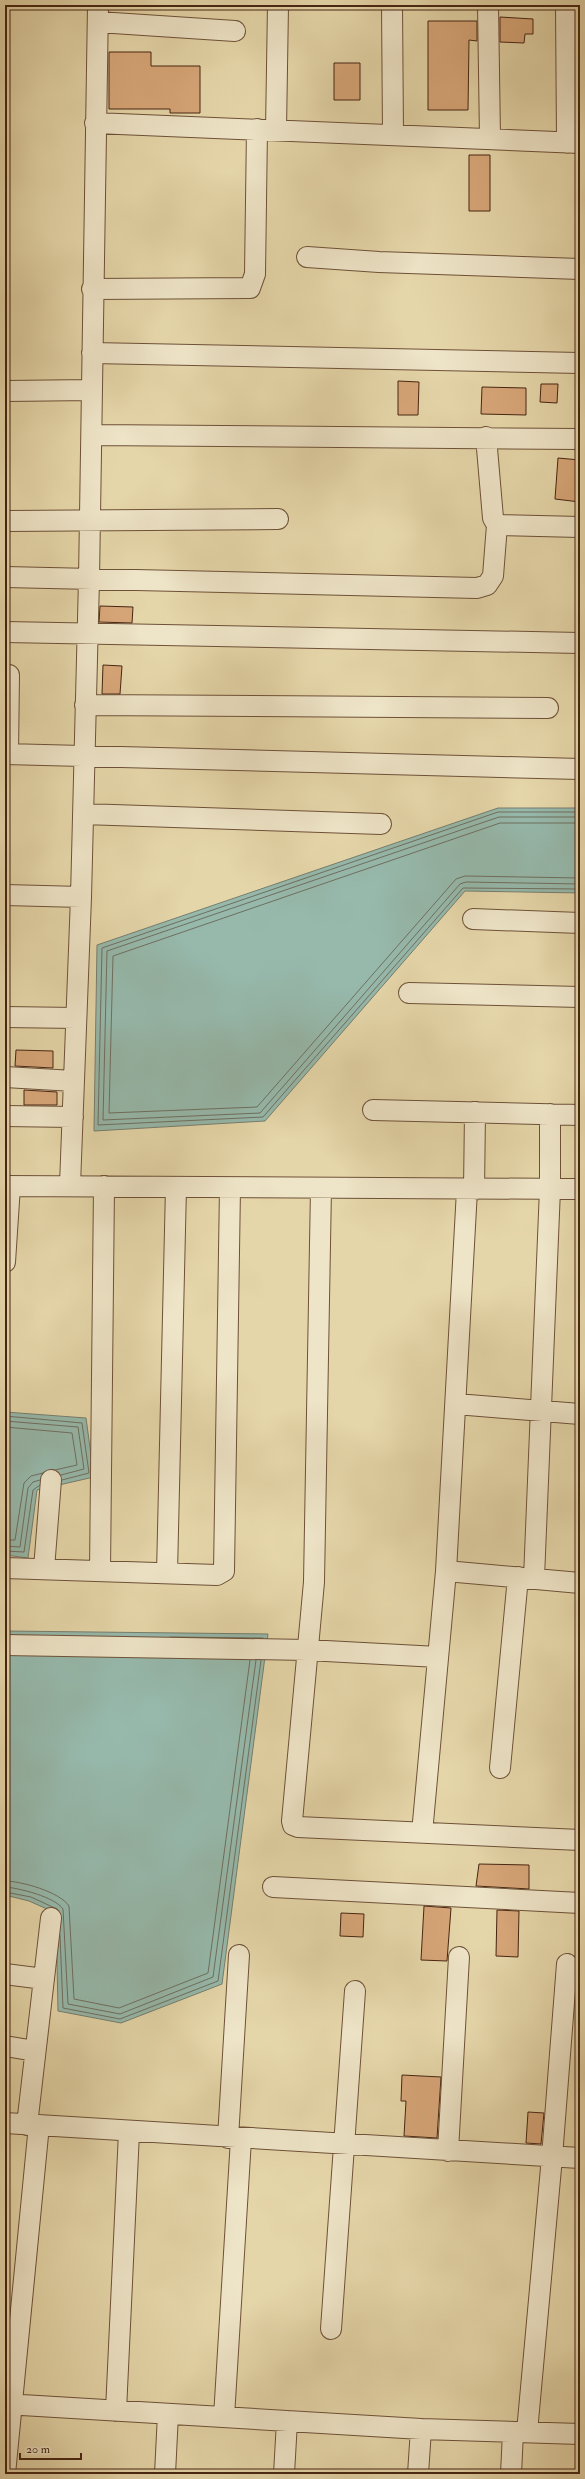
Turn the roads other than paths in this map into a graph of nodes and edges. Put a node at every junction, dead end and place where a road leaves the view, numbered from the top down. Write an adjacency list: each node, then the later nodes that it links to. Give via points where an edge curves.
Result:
1 (278, 5): 9 (street)
2 (392, 5): 10 (street)
3 (488, 5): 11 (street)
4 (566, 5): 12 (street)
5 (98, 13): 6 (street); 7 (street)
6 (235, 31)
7 (94, 124): 8 (street); 15 (street)
8 (257, 129): 9 (street); 15 (street, via 254,274 250,288)
9 (276, 130): 10 (street)
10 (393, 134): 11 (street)
11 (490, 138): 12 (street)
12 (574, 143)
13 (308, 258): 14 (street)
14 (580, 268)
15 (92, 289): 16 (street)
16 (92, 353): 17 (street); 18 (street)
17 (580, 363)
18 (92, 390): 19 (street); 20 (street)
19 (5, 391)
20 (92, 435): 21 (street); 25 (street)
21 (486, 437): 22 (street); 26 (street, via 493,518)
22 (580, 439)
23 (278, 519): 25 (street)
24 (5, 521): 25 (street)
25 (90, 522): 29 (street)
26 (497, 525): 27 (street); 29 (street, via 493,576 487,585 477,588)
27 (580, 527)
28 (5, 577): 29 (street)
29 (89, 579): 31 (street)
30 (5, 632): 31 (street)
31 (87, 633): 32 (street); 34 (street)
32 (580, 643)
33 (9, 675): 36 (street)
34 (85, 705): 35 (street); 37 (street)
35 (548, 708)
36 (7, 754): 37 (street)
37 (84, 755): 38 (street); 39 (street)
38 (580, 769)
39 (83, 814): 40 (street); 42 (street)
40 (381, 824)
41 (5, 895): 42 (street)
42 (81, 897): 48 (street)
43 (472, 919): 44 (street)
44 (580, 923)
45 (410, 993): 46 (street)
46 (580, 997)
47 (5, 1016): 48 (street)
48 (76, 1018): 50 (street)
49 (5, 1077): 50 (street)
50 (74, 1081): 56 (street)
51 (373, 1110): 52 (street)
52 (475, 1112): 53 (street); 65 (street)
53 (550, 1114): 54 (street); 63 (street)
54 (580, 1115)
55 (5, 1116): 56 (street)
56 (73, 1117): 57 (street)
57 (70, 1185): 58 (street); 59 (street)
58 (8, 1186): 66 (street)
59 (104, 1186): 60 (street); 74 (street)
60 (176, 1187): 61 (street); 76 (street)
61 (230, 1188): 62 (street); 76 (street, via 226,1566 222,1574 217,1575)
62 (321, 1188): 65 (street); 80 (street, via 314,1582)
63 (550, 1189): 64 (street); 65 (street); 69 (street)
64 (580, 1189)
65 (471, 1190): 68 (street)
66 (6, 1228): 67 (street)
67 (5, 1262)
68 (456, 1404): 69 (street); 75 (street)
69 (542, 1411): 70 (street); 77 (street)
70 (580, 1414)
71 (51, 1480): 73 (street)
72 (5, 1568): 73 (street)
73 (44, 1569): 74 (street)
74 (100, 1571): 76 (street)
75 (446, 1571): 77 (street); 81 (street)
76 (167, 1573)
77 (526, 1578): 78 (street); 82 (street)
78 (580, 1583)
79 (5, 1645): 80 (street)
80 (307, 1650): 81 (street); 83 (street, via 292,1814 294,1825)
81 (438, 1657): 83 (street)
82 (500, 1768)
83 (422, 1833): 84 (street)
84 (580, 1840)
85 (273, 1886): 86 (street)
86 (580, 1903)
87 (51, 1918): 92 (street)
88 (239, 1955): 99 (street)
89 (460, 1957): 101 (street)
90 (566, 1964): 102 (street)
91 (5, 1974): 92 (street)
92 (44, 1979): 95 (street)
93 (355, 1991): 100 (street)
94 (5, 2046): 95 (street)
95 (35, 2051): 97 (street)
96 (5, 2123): 97 (street)
97 (33, 2125): 98 (street); 105 (street)
98 (129, 2132): 99 (street); 106 (street)
99 (234, 2139): 100 (street); 108 (street)
100 (345, 2145): 101 (street); 104 (street)
101 (448, 2151): 102 (street)
102 (552, 2156): 103 (street); 111 (street)
103 (580, 2158)
104 (331, 2329)
105 (9, 2404): 106 (street); 113 (street)
106 (116, 2411): 107 (street)
107 (168, 2414): 108 (street); 114 (street)
108 (224, 2417): 109 (street)
109 (287, 2421): 110 (street); 115 (street)
110 (421, 2429): 111 (street); 116 (street)
111 (520, 2432): 112 (street); 117 (street)
112 (580, 2434)
113 (5, 2474)
114 (165, 2474)
115 (284, 2474)
116 (418, 2474)
117 (511, 2474)

